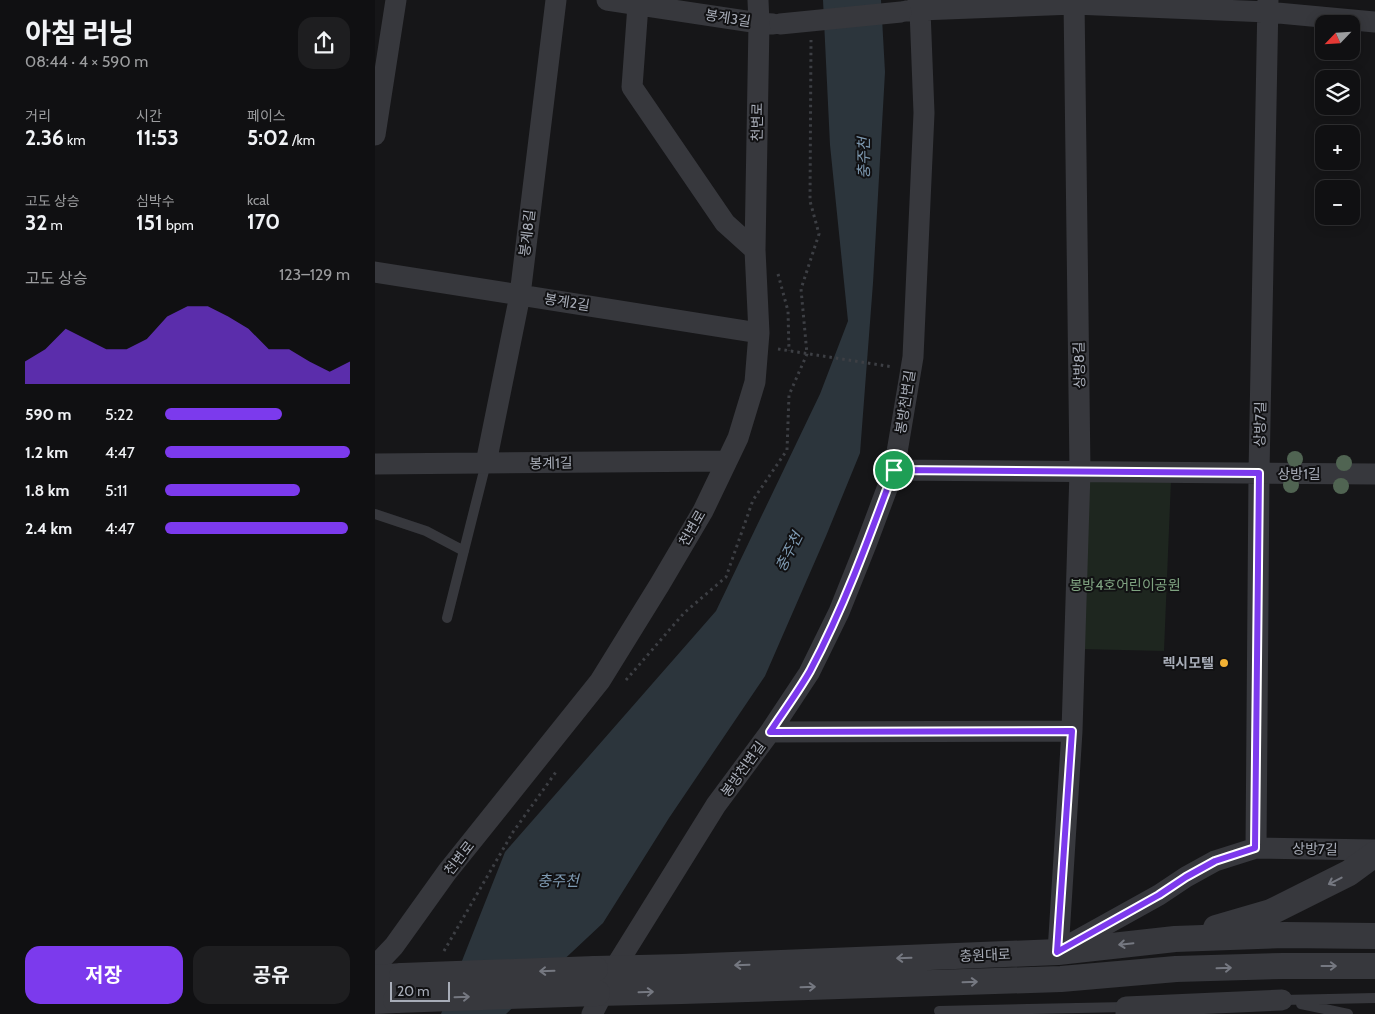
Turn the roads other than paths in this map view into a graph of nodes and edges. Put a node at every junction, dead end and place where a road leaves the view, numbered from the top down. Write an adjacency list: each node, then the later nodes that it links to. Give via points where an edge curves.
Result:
1 (396, 0): 11 (street)
2 (555, 0): 14 (street, 봉계8길)
3 (607, 0): 6 (street, 봉계3길)
4 (758, 0): 10 (street, 천변로)
5 (1074, 2): 7 (street, 봉계3길); 8 (street, 봉계3길); 20 (street, 상방8길)
6 (638, 5): 10 (street, 봉계3길); 12 (street, via 632,87 725,223)
7 (1268, 6): 9 (street, 봉계3길); 21 (street, 상방7길)
8 (913, 7): 10 (street, 봉계3길, bridge); 19 (street, 봉방천변길, via 924,113 913,357)
9 (1375, 22)
10 (769, 24): 12 (street, 천변로)
11 (375, 135)
12 (755, 250): 15 (street, 천변로)
13 (375, 272): 14 (street, 봉계2길)
14 (519, 295): 15 (street, 봉계2길); 17 (street, 봉계8길)
15 (758, 339): 16 (street, 천변로, via 755,382)
16 (727, 461): 17 (street, 봉계1길); 33 (street, 천변로, via 703,511 599,681 447,872 395,946)
17 (486, 463): 18 (street, 봉계1길); 24 (lane)
18 (375, 464)
19 (894, 470): 20 (street, 상방1길); 27 (street, 봉방천변길, via 839,612 809,673)
20 (1080, 471): 21 (street, 상방1길); 26 (street, 상방8길)
21 (1259, 473): 22 (street, 상방1길); 28 (street, 상방7길)
22 (1375, 474)
23 (375, 514): 24 (lane, via 426,531)
24 (464, 551): 25 (lane)
25 (447, 618)
26 (1072, 731): 27 (street); 32 (street, 상방8길)
27 (770, 732): 36 (street, 봉방천변길, via 716,805)
28 (1255, 848): 29 (street, 상방7길); 32 (street, 상방7길, via 1215,861)
29 (1375, 852): 31 (street, one-way to 31, via 1349,873 1271,912)
30 (1375, 936): 31 (street, 충원대로)
31 (1175, 939): 32 (street, 충원대로, one-way to 32)
32 (1057, 952): 36 (street, 충원대로, one-way to 36, via 682,967)
33 (375, 966)
34 (1375, 966): 36 (street, 충원대로, one-way to 34, via 682,992 1061,978 1185,969)
35 (375, 978): 37 (street)
36 (600, 987): 37 (street, bridge)
37 (391, 992)
38 (1375, 998): 39 (lane)
39 (1283, 1000): 41 (street); 42 (lane)
40 (939, 1011): 41 (lane)
41 (1126, 1011)
42 (1348, 1014)

